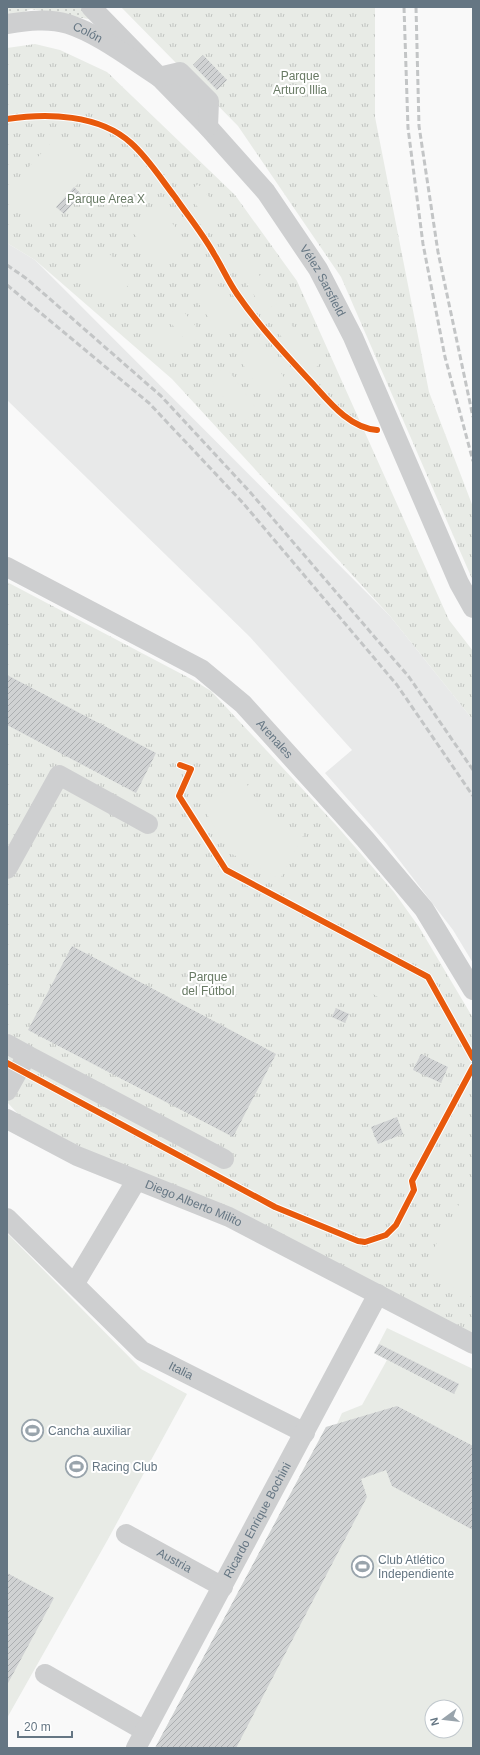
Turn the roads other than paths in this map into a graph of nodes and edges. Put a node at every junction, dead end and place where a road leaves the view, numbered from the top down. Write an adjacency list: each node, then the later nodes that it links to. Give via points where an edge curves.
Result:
1 (21, 7): 3 (street)
2 (91, 7): 5 (street, Vélez Sarsfield)
3 (7, 21)
4 (7, 24): 5 (street, Colón, via 30,20 67,24 82,29)
5 (159, 77): 7 (street, Vélez Sarsfield, via 273,202 318,269 332,293 459,583)
6 (7, 567): 10 (street, Arenales, via 201,669 243,704 365,839 424,909)
7 (473, 608)
8 (148, 824): 9 (street, via 59,775)
9 (7, 870)
10 (473, 990)
11 (7, 1044): 12 (street)
12 (27, 1055): 13 (street); 15 (street)
13 (7, 1091)
14 (7, 1119): 16 (street, Diego Alberto Milito, via 77,1156)
15 (224, 1159)
16 (136, 1181): 18 (street); 19 (street, Diego Alberto Milito, via 229,1217)
17 (7, 1218): 18 (street, Italia)
18 (75, 1283): 21 (street, Italia, via 142,1351)
19 (378, 1294): 20 (street, Diego Alberto Milito); 21 (street, Ricardo Enrique Bochini)
20 (473, 1344)
21 (304, 1433): 23 (street, Ricardo Enrique Bochini)
22 (126, 1534): 23 (street, Austria)
23 (223, 1587): 25 (street, Ricardo Enrique Bochini)
24 (45, 1674): 25 (street)
25 (145, 1731): 26 (street, Ricardo Enrique Bochini)
26 (136, 1748)

